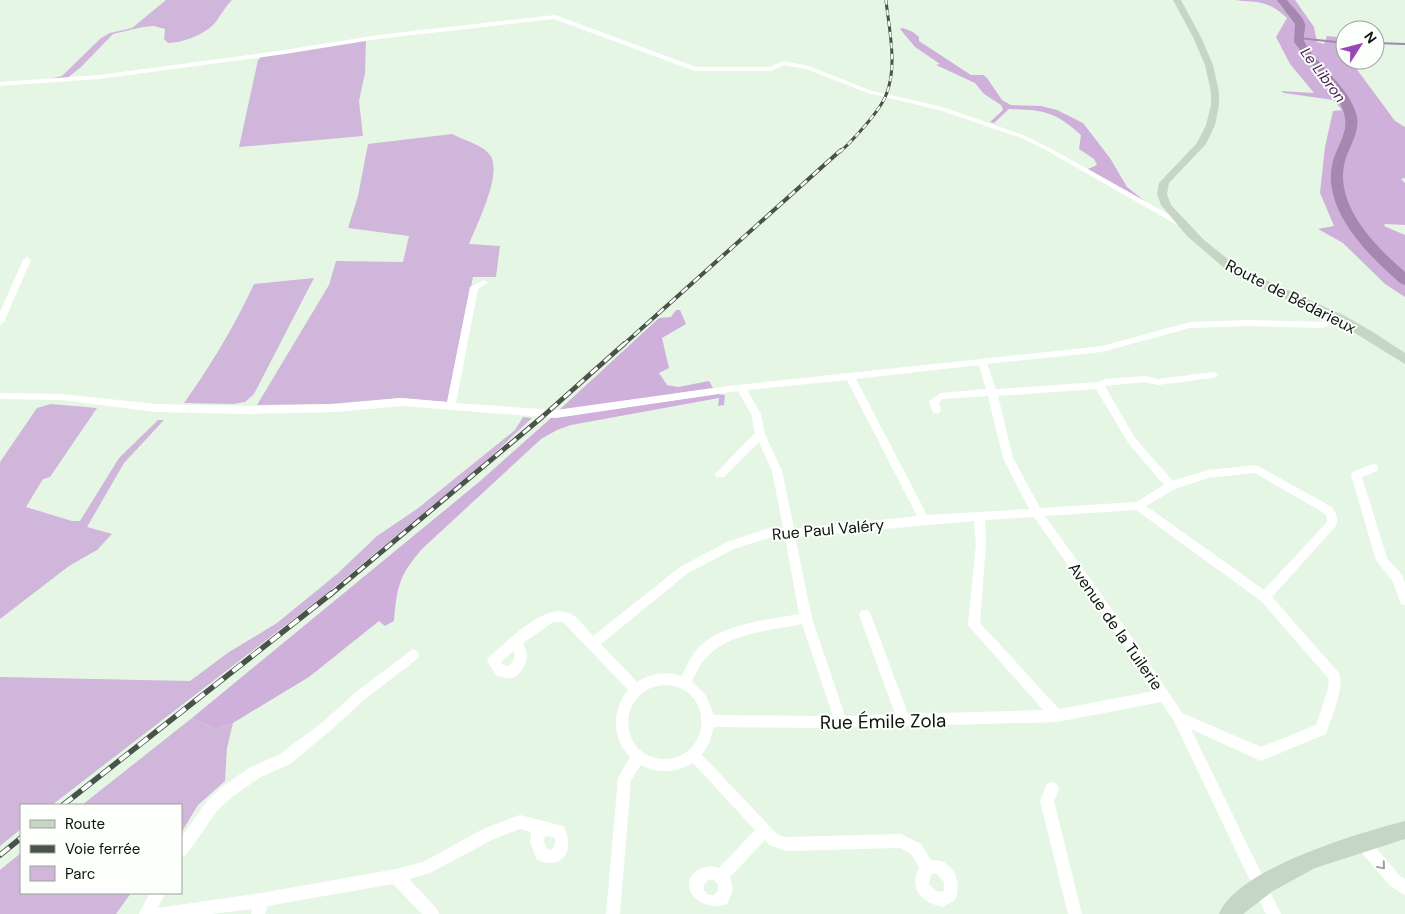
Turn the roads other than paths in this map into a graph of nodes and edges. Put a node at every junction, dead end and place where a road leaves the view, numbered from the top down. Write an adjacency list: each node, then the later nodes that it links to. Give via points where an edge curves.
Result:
1 (1177, 0): 3 (street, via 1196,34 1215,86 1213,119 1206,138 1162,186 1161,193 1169,208)
2 (0, 84): 3 (street, via 99,77 378,36 555,17 695,69 771,69 783,63 807,66 870,92 941,108 1021,136)
3 (1183, 224): 6 (street, Route de Bédarieux, via 1236,272)
4 (27, 260): 7 (street)
5 (484, 283): 16 (street, via 474,288)
6 (1339, 320): 8 (street, Route de Bédarieux, via 1373,337); 9 (street, via 1322,324 1190,325 1102,349)
7 (0, 322)
8 (1405, 360)
9 (982, 362): 11 (street); 14 (street, Avenue de la Tuilerie)
10 (1213, 375): 12 (street)
11 (850, 376): 13 (street); 25 (street)
12 (1099, 385): 14 (street, via 1002,394); 21 (street, via 1132,441)
13 (741, 388): 16 (street, via 556,414); 18 (street, via 756,414)
14 (992, 392): 17 (street, via 941,396 934,401); 23 (street, Avenue de la Tuilerie, via 1008,458)
15 (0, 396): 16 (street, via 62,397 156,408 245,410 337,408 402,402)
16 (451, 405)
17 (936, 410)
18 (760, 434): 20 (street); 26 (street, via 776,471)
19 (1373, 468): 28 (street, via 1356,475 1382,560 1398,579)
20 (720, 474)
21 (1171, 486): 22 (street); 27 (street, via 1216,472 1256,469 1328,510 1332,523)
22 (1138, 506): 23 (street, Rue Paul Valéry); 27 (street)
23 (1036, 513): 24 (street, Rue Paul Valéry); 36 (street, Avenue de la Tuilerie)
24 (980, 518): 25 (street, Rue Paul Valéry); 37 (street, via 974,625)
25 (924, 520): 26 (street, Rue Paul Valéry)
26 (789, 532): 30 (street); 32 (street, Rue Paul Valéry, via 772,532 731,545 684,570)
27 (1265, 596): 38 (street, via 1335,677 1321,729 1261,754)
28 (1405, 600)
29 (865, 616): 40 (street)
30 (806, 618): 34 (street, via 735,633 716,642 700,654); 41 (street)
31 (516, 643): 32 (street, via 549,618 559,615 568,618)
32 (593, 643): 35 (street)
33 (413, 655): 49 (street, via 285,758 254,773 227,792 212,806)
34 (685, 682): 35 (street, via 660,678); 39 (street, via 698,692 706,705)
35 (636, 690): 43 (street, via 624,709 622,731 628,746)
36 (1164, 695): 37 (street, Rue Émile Zola); 38 (street, Avenue de la Tuilerie)
37 (1057, 716): 40 (street, Rue Émile Zola)
38 (1178, 717): 53 (street, Avenue de la Tuilerie)
39 (708, 721): 41 (street, Rue Émile Zola); 42 (street, via 704,739)
40 (904, 721): 41 (street, Rue Émile Zola)
41 (841, 722)
42 (693, 754): 43 (street, via 680,762 666,765); 47 (street)
43 (638, 757): 60 (street, via 625,778)
44 (1052, 789): 61 (street, via 1046,801)
45 (539, 828): 51 (street, via 520,822 490,833 425,868)
46 (1405, 830): 48 (street)
47 (764, 831): 50 (street, via 774,840 786,844 901,840 916,849); 52 (street)
48 (1361, 841): 53 (street, via 1301,866); 54 (street, one-way to 54, via 1394,882)
49 (182, 849)
50 (927, 867)
51 (396, 876): 56 (street); 59 (street)
52 (721, 876)
53 (1261, 888): 62 (street); 63 (street, Avenue de la Tuilerie)
54 (1405, 888)
55 (157, 894): 57 (street)
56 (260, 907): 58 (street)
57 (146, 914)
58 (160, 914)
59 (432, 914)
60 (613, 914)
61 (1075, 914)
62 (1228, 914)
63 (1274, 914)

